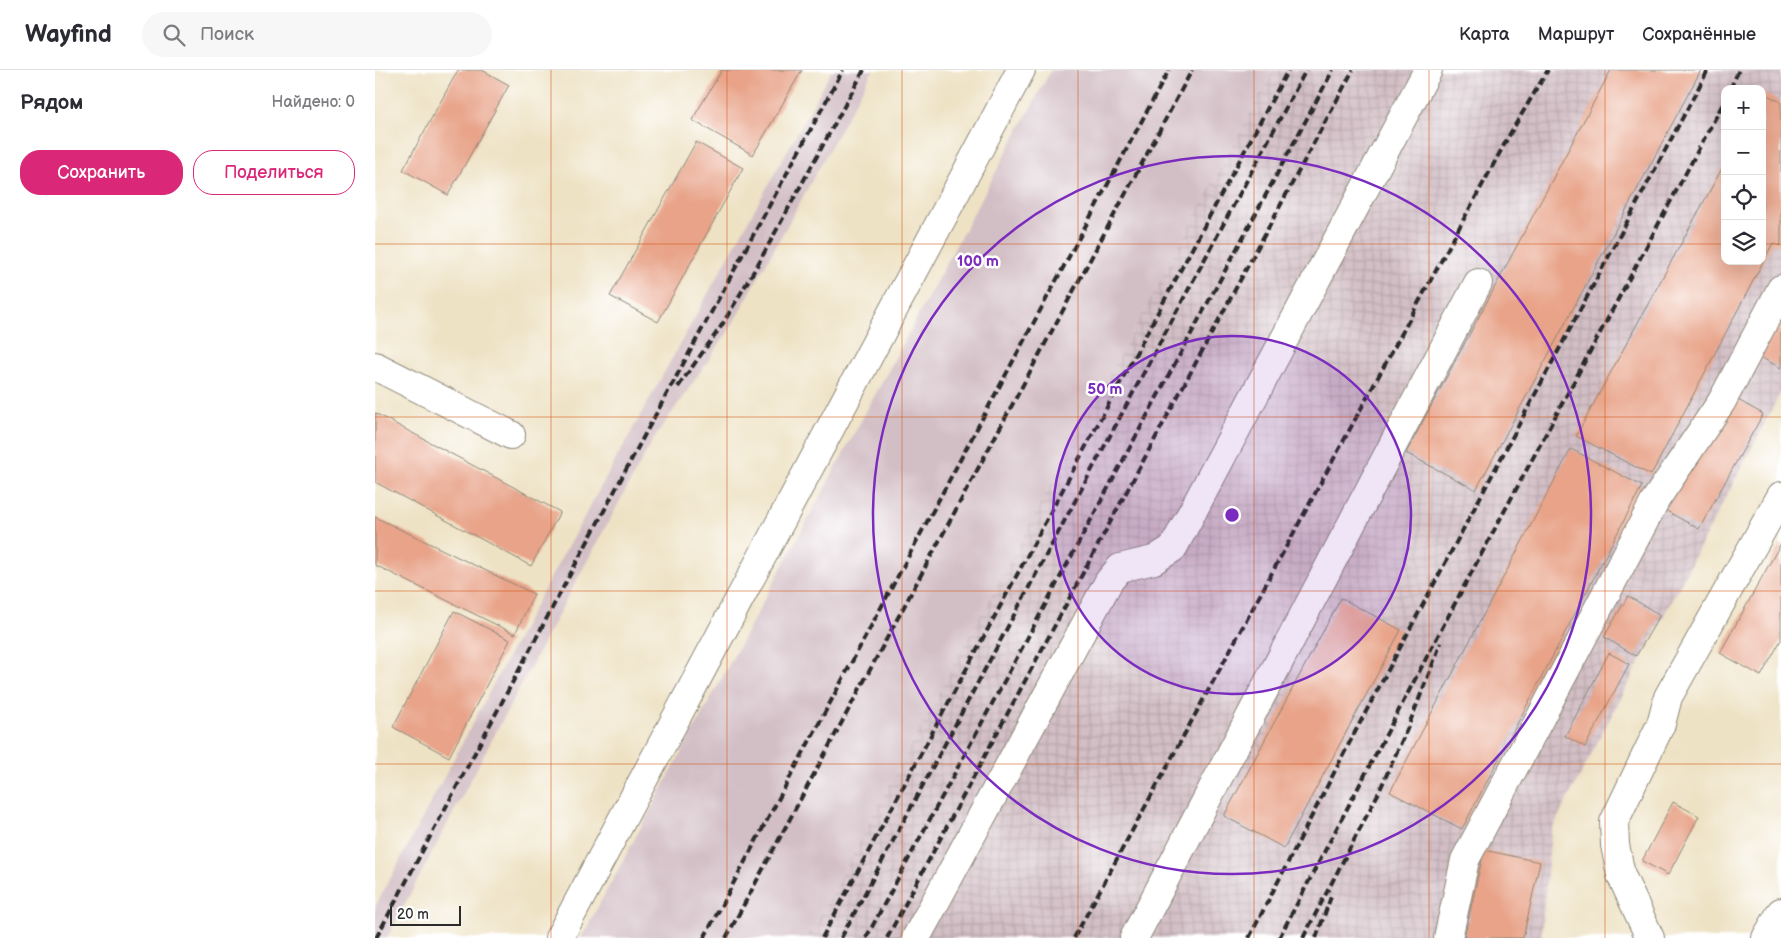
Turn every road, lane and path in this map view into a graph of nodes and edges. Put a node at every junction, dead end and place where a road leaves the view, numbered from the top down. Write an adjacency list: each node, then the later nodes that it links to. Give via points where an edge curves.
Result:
1 (1021, 70): 9 (main road)
2 (1428, 70): 10 (main road, via 1173,548 1154,560 1120,568 1109,581)
3 (1478, 283): 11 (main road)
4 (1781, 289): 12 (main road, via 1722,401 1656,499 1465,860)
5 (375, 366): 6 (main road)
6 (511, 435)
7 (1781, 496): 13 (main road, via 1668,697 1661,724 1614,822 1621,875)
8 (1781, 912): 14 (main road)
9 (559, 938)
10 (916, 938)
11 (1134, 938)
12 (1448, 938)
13 (1650, 938)
14 (1766, 938)

